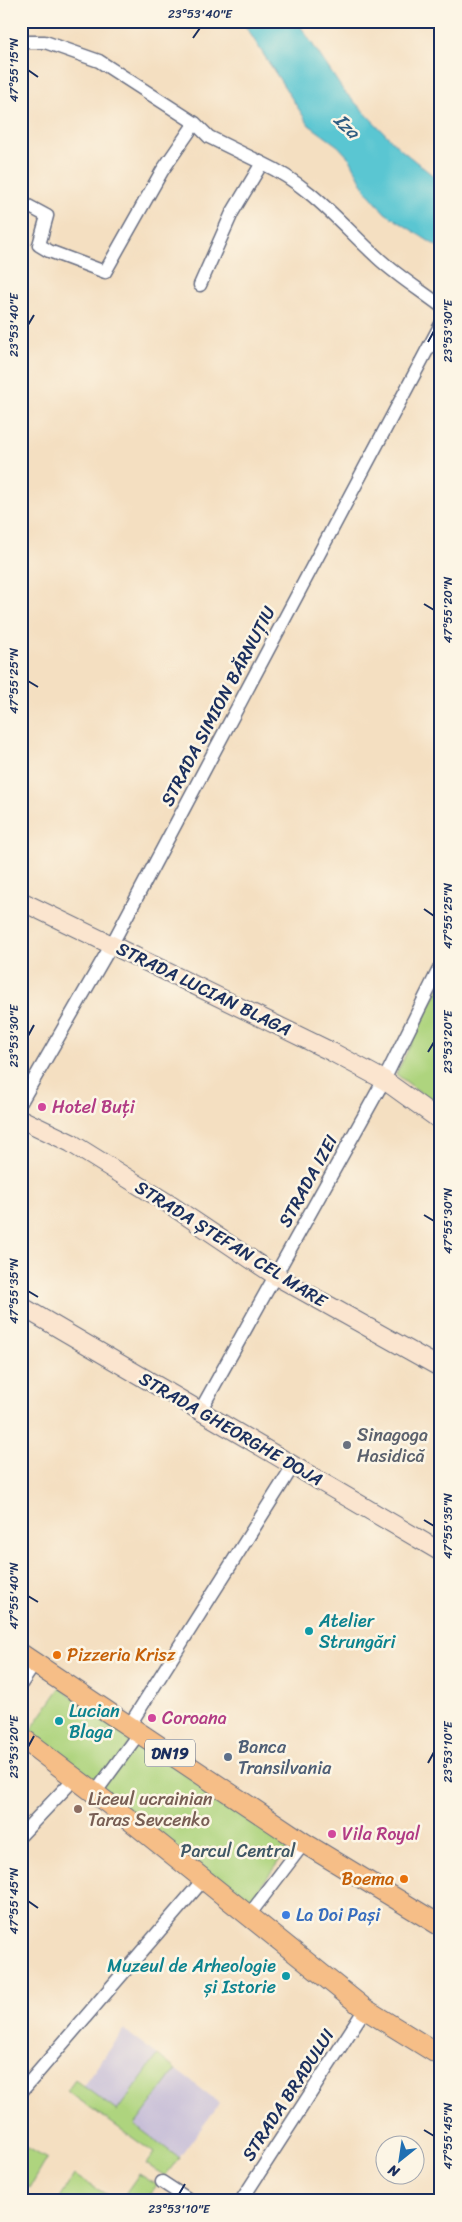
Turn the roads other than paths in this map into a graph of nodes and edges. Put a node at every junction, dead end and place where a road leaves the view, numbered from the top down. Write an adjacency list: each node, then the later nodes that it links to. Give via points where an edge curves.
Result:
1 (21, 45): 2 (street, via 24,42 45,42 99,61)
2 (195, 123): 3 (street, via 209,137); 4 (street, via 162,171 105,272 39,245 47,216)
3 (262, 163): 5 (street, via 232,213); 6 (street, via 311,192 378,259)
4 (21, 202)
5 (200, 285)
6 (441, 306)
7 (441, 324): 9 (street, STRADA SIMION BĂRNUȚIU)
8 (21, 901): 9 (main road, STRADA LUCIAN BLAGA)
9 (112, 944): 11 (main road, STRADA LUCIAN BLAGA); 12 (street, STRADA SIMION BĂRNUȚIU)
10 (441, 965): 11 (street, STRADA IZEI)
11 (384, 1080): 14 (main road, STRADA LUCIAN BLAGA); 15 (street, STRADA IZEI)
12 (21, 1102)
13 (21, 1119): 15 (main road, STRADA ȘTEFAN CEL MARE, via 71,1143)
14 (441, 1121)
15 (276, 1276): 17 (main road, STRADA ȘTEFAN CEL MARE); 18 (street, STRADA IZEI)
16 (21, 1306): 18 (main road, STRADA GHEORGHE DOJA)
17 (441, 1368)
18 (200, 1411): 19 (main road, STRADA GHEORGHE DOJA)
19 (293, 1466): 20 (main road, STRADA GHEORGHE DOJA); 23 (street)
20 (441, 1552)
21 (29, 1658): 22 (street); 23 (main road, DN19)
22 (21, 1684)
23 (134, 1730): 26 (street); 28 (main road, DN19)
24 (21, 1738): 25 (main road)
25 (75, 1778): 26 (main road); 27 (street)
26 (95, 1793): 29 (main road)
27 (21, 1835)
28 (304, 1843): 30 (street); 31 (main road, DN19)
29 (204, 1879): 30 (main road); 34 (street)
30 (249, 1915): 32 (main road)
31 (441, 1926)
32 (365, 2009): 33 (main road); 37 (street, STRADA BRADULUI)
33 (441, 2056)
34 (21, 2092)
35 (162, 2182): 36 (street)
36 (191, 2201)
37 (241, 2201)

